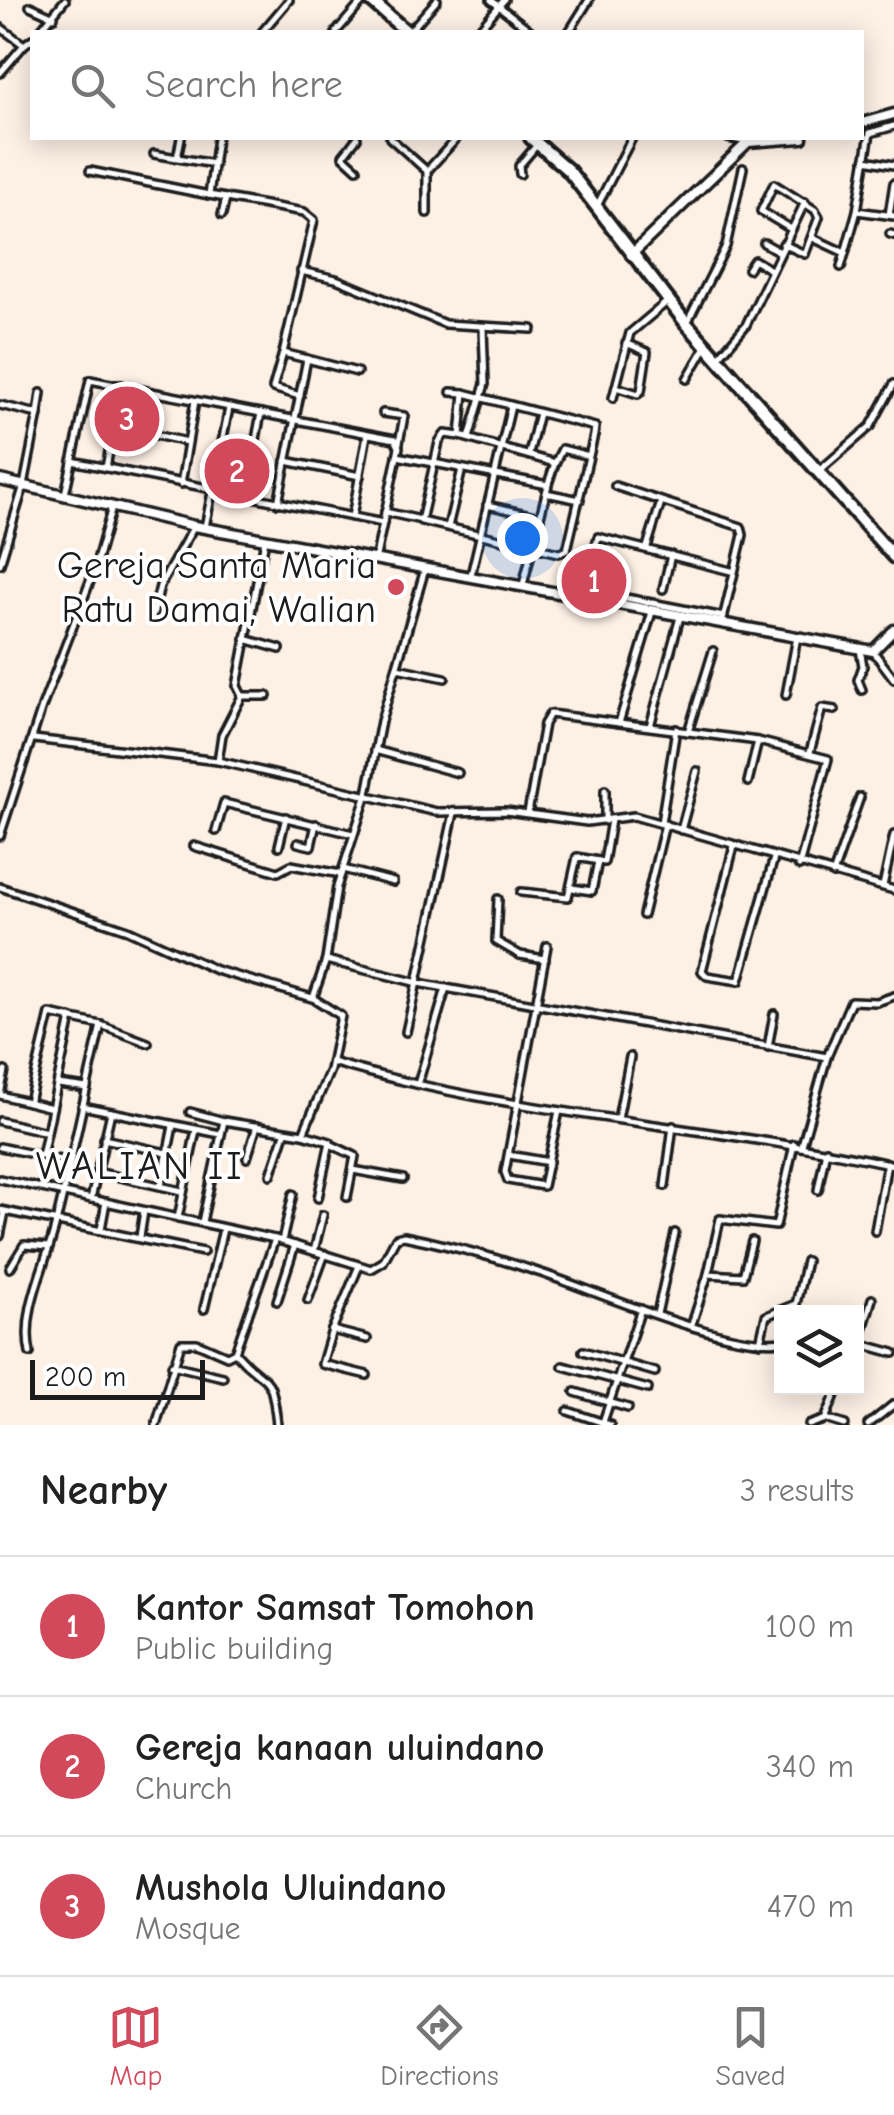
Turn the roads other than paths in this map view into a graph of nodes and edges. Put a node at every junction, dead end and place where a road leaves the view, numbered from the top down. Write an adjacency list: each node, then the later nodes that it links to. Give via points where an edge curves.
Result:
1 (65, 0): 10 (street)
2 (289, 0): 11 (street)
3 (367, 0): 16 (street); 17 (highway)
4 (437, 0): 18 (street)
5 (491, 0): 9 (street)
6 (504, 0): 9 (street)
7 (589, 0): 21 (street)
8 (30, 6): 10 (street)
9 (498, 6): 19 (street); 20 (street)
10 (54, 16): 13 (street)
11 (267, 25): 14 (street); 15 (street)
12 (0, 27): 23 (street)
13 (41, 30)
14 (263, 30)
15 (273, 30)
16 (338, 30)
17 (405, 30)
18 (410, 30)
19 (479, 30)
20 (529, 30)
21 (571, 30)
22 (30, 40): 23 (street)
23 (24, 45): 24 (street)
24 (0, 74)
25 (894, 114): 26 (street)
26 (864, 122)
27 (894, 126): 40 (street, via 871,132)
28 (181, 140): 39 (street)
29 (217, 140): 41 (street)
30 (354, 140): 44 (street, via 342,156)
31 (392, 140): 46 (street)
32 (455, 140): 46 (street)
33 (534, 140): 47 (street); 52 (highway, via 569,171)
34 (631, 140): 52 (street)
35 (738, 140): 37 (street)
36 (775, 140): 37 (street)
37 (748, 142): 62 (street)
38 (154, 154): 39 (street)
39 (177, 158): 41 (street)
40 (866, 160): 42 (street); 53 (street)
41 (214, 164): 49 (street)
42 (894, 165)
43 (743, 168): 68 (street, via 726,246)
44 (358, 169)
45 (90, 171): 49 (street)
46 (427, 171): 54 (street)
47 (520, 174)
48 (894, 183): 56 (street)
49 (209, 195): 50 (street)
50 (226, 198): 55 (street); 66 (street, via 312,217)
51 (805, 202): 57 (street); 57 (street, via 778,183 765,194 762,212); 58 (street, via 819,215)
52 (596, 210): 62 (highway)
53 (857, 211): 56 (street); 61 (street)
54 (428, 214)
55 (222, 215)
56 (892, 215)
57 (791, 229): 60 (street)
58 (812, 238): 60 (street, via 803,254); 61 (street)
59 (764, 243): 60 (street)
60 (782, 248): 65 (street)
61 (845, 254): 63 (street)
62 (631, 255): 67 (highway)
63 (841, 267)
64 (748, 269): 65 (street, via 754,260)
65 (771, 270): 74 (street, via 746,325)
66 (301, 271): 69 (street, via 445,324); 73 (street)
67 (668, 301): 68 (highway); 71 (street, via 634,327)
68 (686, 324): 72 (highway)
69 (483, 329): 70 (street); 86 (street)
70 (532, 329)
71 (626, 343): 80 (street); 80 (street, via 647,352 641,391)
72 (707, 346): 74 (highway); 77 (street)
73 (282, 353): 75 (street); 85 (street, via 274,388)
74 (718, 358): 113 (highway)
75 (307, 359): 76 (street); 85 (street)
76 (357, 372)
77 (688, 379)
78 (894, 384): 84 (street)
79 (121, 385): 88 (street); 97 (street); 107 (street, via 88,382)
80 (616, 387): 87 (street)
81 (451, 392): 83 (street)
82 (42, 393): 95 (street)
83 (464, 393): 86 (street); 99 (street)
84 (892, 394): 113 (street, via 871,426)
85 (300, 396): 96 (street)
86 (481, 396): 90 (street); 100 (street)
87 (614, 398)
88 (195, 401): 91 (street); 101 (street)
89 (0, 406): 95 (street)
90 (512, 406): 92 (street); 103 (street)
91 (229, 408): 93 (street); 121 (street)
92 (539, 412): 104 (street); 106 (street, via 593,426)
93 (261, 413): 96 (street); 123 (street)
94 (383, 413): 102 (street, via 404,416)
95 (38, 414): 118 (street)
96 (295, 420): 98 (street); 108 (street)
97 (114, 426): 101 (street); 111 (street)
98 (368, 434): 102 (street); 114 (street)
99 (460, 436): 100 (street); 109 (street, via 442,436)
100 (469, 439): 103 (street)
101 (187, 442): 117 (street)
102 (399, 442): 105 (street)
103 (500, 447): 104 (street); 115 (street)
104 (529, 454): 110 (street)
105 (397, 456): 109 (street); 129 (street)
106 (589, 456): 110 (street, via 562,449); 124 (street)
107 (72, 461): 111 (street); 122 (street)
108 (286, 462): 114 (street); 126 (street)
109 (435, 463): 112 (street); 132 (street)
110 (555, 463): 120 (street)
111 (106, 468): 117 (street)
112 (462, 469): 115 (street); 135 (street)
113 (818, 472): 143 (highway)
114 (360, 476): 130 (street)
115 (494, 476): 120 (street); 128 (street)
116 (0, 480): 118 (street)
117 (181, 484): 121 (street)
118 (24, 485): 122 (street); 144 (street)
119 (615, 486): 125 (street)
120 (547, 489): 124 (street); 131 (street)
121 (213, 490): 123 (street); 136 (street)
122 (66, 494): 127 (street)
123 (245, 497): 126 (street)
124 (580, 500): 139 (street, via 565,552)
125 (661, 502): 140 (street); 146 (street, via 741,527)
126 (278, 503): 130 (street)
127 (113, 504): 134 (street); 174 (street)
128 (487, 505): 131 (street); 137 (street)
129 (385, 512): 132 (street); 133 (street)
130 (352, 517): 133 (street)
131 (540, 517): 139 (street)
132 (421, 520): 135 (street)
133 (383, 523): 142 (street)
134 (194, 526): 136 (street); 152 (street, via 160,586)
135 (448, 527): 137 (street)
136 (205, 528): 138 (street)
137 (480, 534): 139 (street); 147 (street)
138 (266, 537): 142 (street); 157 (street)
139 (532, 546): 148 (street)
140 (647, 548): 141 (street); 150 (street, via 598,536)
141 (671, 554): 146 (street); 149 (street)
142 (376, 556): 145 (street)
143 (894, 557)
144 (0, 564)
145 (426, 566): 147 (street); 162 (street)
146 (732, 571): 154 (street)
147 (470, 576): 148 (street)
148 (523, 585): 150 (street)
149 (663, 589)
150 (584, 594): 151 (street); 154 (street)
151 (652, 612): 153 (street); 170 (street)
152 (152, 615)
153 (680, 617): 154 (street); 171 (street)
154 (723, 620): 156 (street)
155 (894, 630): 161 (street)
156 (797, 638): 158 (street); 166 (street)
157 (245, 640): 159 (street); 167 (street, via 237,686)
158 (860, 648): 161 (street); 165 (street)
159 (280, 649)
160 (714, 651): 173 (street)
161 (873, 651): 164 (street)
162 (397, 668): 163 (street); 176 (street)
163 (446, 678)
164 (894, 679)
165 (862, 690)
166 (786, 695)
167 (242, 696): 168 (street); 178 (street, via 222,734)
168 (268, 696)
169 (836, 710): 177 (street, via 822,708)
170 (619, 723): 171 (street); 186 (street, via 547,716)
171 (650, 726): 172 (street)
172 (676, 730): 173 (street); 189 (street)
173 (688, 732): 175 (street)
174 (34, 739): 178 (street); 194 (street)
175 (758, 741): 177 (street); 181 (street)
176 (374, 750): 180 (street); 183 (street)
177 (810, 752): 202 (street, via 828,761)
178 (218, 760): 183 (street)
179 (697, 771): 191 (street)
180 (458, 774)
181 (748, 782)
182 (605, 790): 188 (street)
183 (367, 794): 185 (street); 193 (street)
184 (860, 797): 204 (street)
185 (454, 813): 186 (street); 216 (street)
186 (528, 814): 188 (street)
187 (286, 817): 190 (street); 192 (street, via 224,803); 198 (street)
188 (608, 820): 189 (street, via 634,816); 201 (street, via 604,860)
189 (663, 823): 191 (street); 212 (street)
190 (316, 824): 193 (street); 196 (street, via 312,846)
191 (681, 830): 199 (street)
192 (216, 831)
193 (354, 834): 203 (street)
194 (0, 836)
195 (894, 836): 206 (street)
196 (298, 844)
197 (194, 846): 203 (street, via 278,872 291,864)
198 (279, 846)
199 (734, 846): 200 (street); 200 (street, via 703,975 738,981)
200 (774, 858): 202 (street)
201 (598, 861): 208 (street, via 578,856); 208 (street, via 592,892)
202 (799, 866): 204 (street)
203 (342, 872): 205 (street); 214 (street)
204 (834, 874): 206 (street)
205 (393, 882)
206 (884, 887): 209 (street)
207 (0, 888): 219 (street, via 128,930 216,970)
208 (570, 888): 210 (street, via 562,899)
209 (894, 890)
210 (521, 892)
211 (498, 899): 215 (street, via 496,941 520,956)
212 (643, 915)
213 (547, 946): 215 (street)
214 (326, 960): 216 (street); 219 (street)
215 (545, 960): 220 (street)
216 (418, 983): 217 (street); 224 (street)
217 (446, 988): 220 (street); 232 (street)
218 (894, 996): 228 (street, via 852,1001)
219 (313, 998): 229 (street, via 340,1016)
220 (539, 1004): 226 (street); 236 (street)
221 (774, 1014): 226 (street)
222 (71, 1018): 223 (street); 231 (street); 235 (street, via 47,1016)
223 (101, 1025): 225 (street); 233 (street)
224 (406, 1032)
225 (148, 1042)
226 (768, 1047): 228 (street)
227 (630, 1057): 242 (street)
228 (827, 1058): 255 (street)
229 (332, 1062): 232 (street); 252 (street)
230 (5, 1071): 234 (street)
231 (58, 1084): 233 (street); 238 (street)
232 (418, 1084): 236 (street)
233 (87, 1088): 237 (street)
234 (0, 1094): 235 (street)
235 (29, 1102): 238 (street)
236 (518, 1104): 239 (street); 259 (street)
237 (82, 1106): 240 (street); 262 (street)
238 (52, 1108): 249 (street)
239 (559, 1110): 242 (street); 263 (street)
240 (111, 1112): 245 (street); 253 (street)
241 (190, 1112): 244 (street)
242 (618, 1119): 247 (street)
243 (0, 1121): 249 (street)
244 (224, 1122): 246 (street); 251 (street)
245 (173, 1126): 248 (street); 258 (street)
246 (257, 1126): 250 (street); 261 (street)
247 (673, 1126): 255 (street); 271 (street)
248 (196, 1130): 251 (street); 273 (street)
249 (47, 1132): 260 (street)
250 (285, 1133): 252 (street); 267 (street)
251 (220, 1134): 285 (street)
252 (303, 1134): 254 (street)
253 (104, 1139): 258 (street); 266 (street)
254 (330, 1144): 265 (street, via 354,1154); 276 (street)
255 (798, 1144): 257 (street); 302 (street, via 776,1226 720,1220)
256 (0, 1147): 260 (street)
257 (826, 1150): 264 (street); 272 (street)
258 (167, 1153): 270 (street)
259 (508, 1155): 263 (street); 263 (street, via 508,1180 540,1187)
260 (42, 1156): 262 (street)
261 (248, 1158)
262 (70, 1162): 274 (street)
263 (549, 1162)
264 (891, 1164): 288 (street)
265 (353, 1170): 269 (street); 277 (street)
266 (97, 1172): 270 (street); 278 (street)
267 (271, 1175)
268 (0, 1179): 274 (street)
269 (403, 1179)
270 (160, 1186): 273 (street)
271 (665, 1186)
272 (818, 1190)
273 (183, 1191): 283 (street)
274 (62, 1193): 278 (street); 284 (street)
275 (294, 1194): 292 (street)
276 (318, 1198)
277 (347, 1198)
278 (90, 1199): 279 (street)
279 (106, 1202): 281 (street); 287 (street)
280 (2, 1211): 284 (street); 290 (street)
281 (144, 1211): 283 (street); 291 (street)
282 (323, 1216): 296 (street)
283 (178, 1218): 285 (street)
284 (56, 1222): 287 (street); 295 (street)
285 (202, 1222): 286 (street)
286 (223, 1229): 292 (street); 306 (street)
287 (101, 1230): 291 (street)
288 (875, 1231)
289 (675, 1233): 308 (street)
290 (0, 1236)
291 (140, 1237): 297 (street)
292 (279, 1240): 294 (street); 317 (street)
293 (752, 1241): 302 (street, via 743,1276)
294 (295, 1245): 296 (street); 305 (street)
295 (50, 1247): 301 (street, via 24,1245); 319 (street, via 28,1326)
296 (314, 1251): 298 (street)
297 (203, 1252)
298 (325, 1254): 300 (street); 304 (street)
299 (806, 1261): 314 (street, via 796,1304 766,1316)
300 (359, 1266): 307 (street, via 378,1268 392,1242 404,1236 540,1272); 311 (street)
301 (10, 1268)
302 (708, 1274): 309 (street)
303 (872, 1299): 310 (street)
304 (308, 1300)
305 (277, 1301)
306 (204, 1309)
307 (641, 1309): 308 (street); 320 (street)
308 (657, 1314): 309 (street)
309 (692, 1324): 314 (street)
310 (864, 1324)
311 (332, 1330): 312 (street); 324 (street, via 322,1364)
312 (367, 1340)
313 (774, 1341): 314 (street)
314 (760, 1342)
315 (864, 1345): 318 (street)
316 (583, 1351): 320 (street)
317 (236, 1352): 321 (street, via 226,1356 186,1342); 337 (street, via 273,1387)
318 (894, 1353)
319 (30, 1354)
320 (623, 1363): 323 (street); 326 (street)
321 (172, 1366): 325 (street); 336 (street)
322 (564, 1366): 326 (street)
323 (654, 1372)
324 (368, 1376)
325 (223, 1377)
326 (617, 1381): 327 (street); 330 (street)
327 (648, 1390)
328 (575, 1392): 330 (street)
329 (835, 1395): 334 (street)
330 (610, 1402): 332 (street); 335 (street)
331 (894, 1404): 340 (street)
332 (628, 1408)
333 (568, 1411): 335 (street)
334 (825, 1418): 338 (street); 339 (street)
335 (605, 1424)
336 (156, 1425)
337 (277, 1425)
338 (808, 1425)
339 (844, 1425)
340 (868, 1425)

